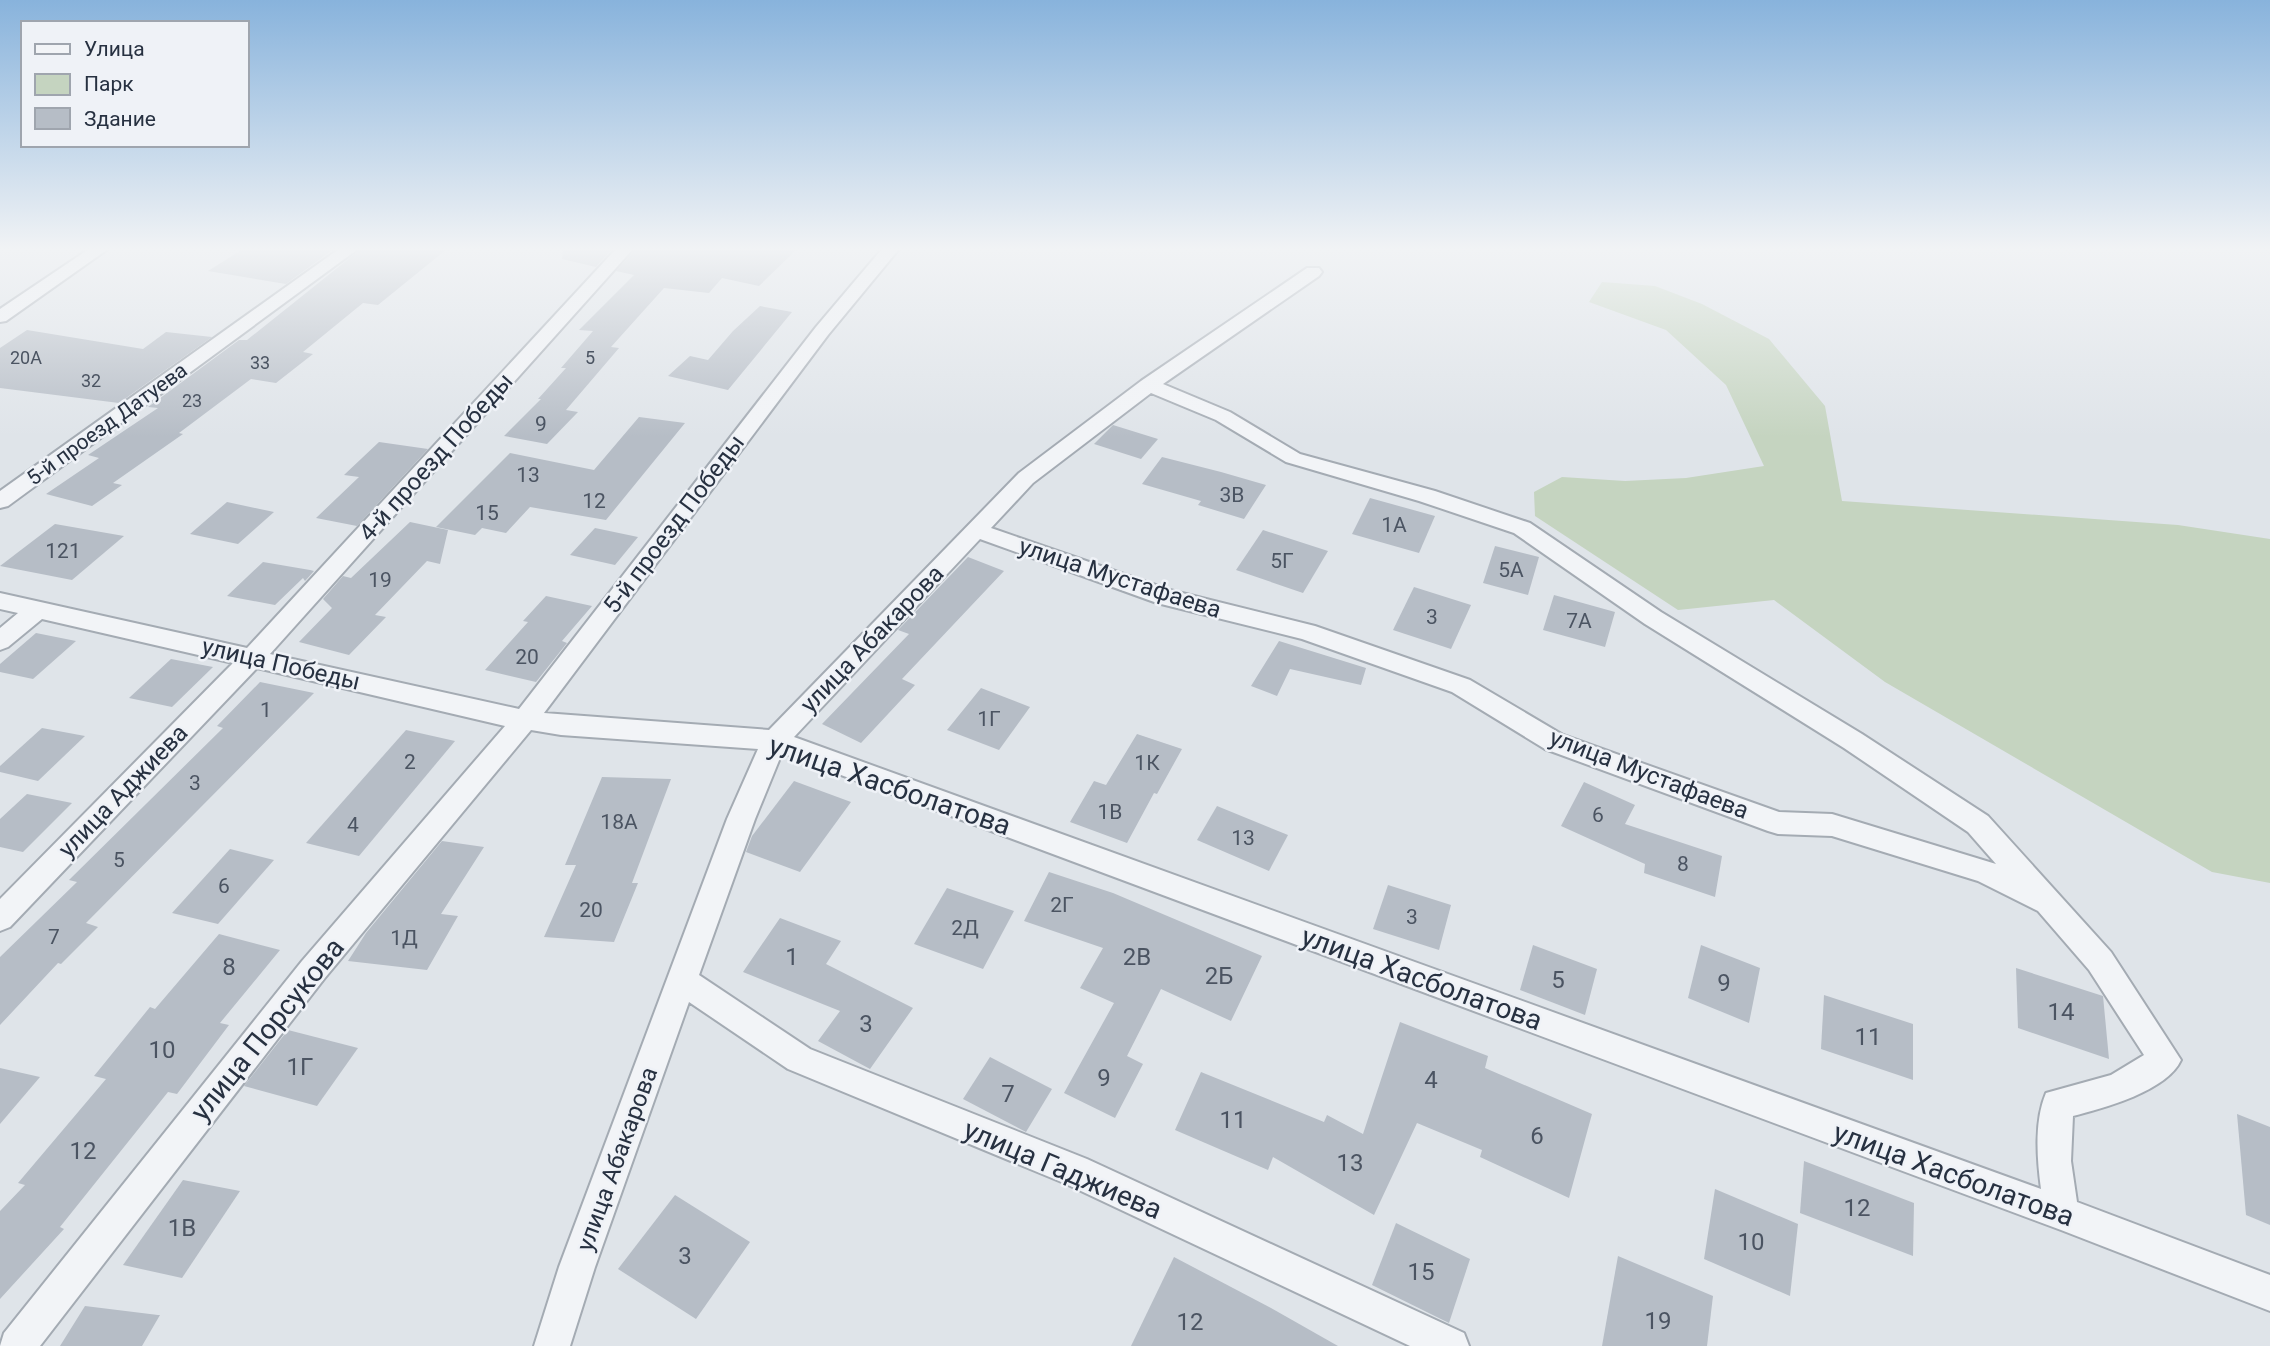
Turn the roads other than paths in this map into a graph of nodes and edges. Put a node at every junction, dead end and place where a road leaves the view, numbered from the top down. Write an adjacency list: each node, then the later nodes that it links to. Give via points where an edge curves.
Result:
1 (263, 312): 6 (street, 5-й проезд Датуева)
2 (568, 312): 11 (street, 4-й проезд Победы)
3 (838, 312): 12 (street, 5-й проезд Победы)
4 (1254, 312): 5 (street, улица Абакарова)
5 (1148, 385): 7 (street, улица Абакарова, via 1026,478); 15 (street, улица Мустафаева, via 1223,416 1293,458 1522,528 1653,618 1978,824)
6 (0, 501)
7 (976, 530): 14 (street, улица Абакарова); 15 (street, улица Мустафаева, via 1165,597 1307,632 1461,686 1554,742 1779,823 1832,825 1986,872)
8 (0, 601): 9 (street, улица Победы)
9 (40, 608): 10 (street); 11 (street, улица Победы)
10 (0, 641)
11 (250, 661): 12 (street, улица Победы); 16 (street, улица Аджиева)
12 (526, 718): 13 (street, улица Победы); 20 (street, улица Порсукова, via 313,970)
13 (561, 725): 14 (street, улица Хасболатова)
14 (775, 740): 17 (street, улица Абакарова); 18 (street, улица Хасболатова)
15 (2049, 905): 18 (street, улица Мустафаева, via 2100,961 2165,1060 2117,1088 2057,1104 2054,1161)
16 (0, 918)
17 (682, 981): 21 (street, улица Абакарова); 22 (street, улица Гаджиева, via 799,1059 1075,1171)
18 (2061, 1213): 19 (street, улица Хасболатова)
19 (2270, 1293)
20 (17, 1346)
21 (552, 1346)
22 (1451, 1346)

